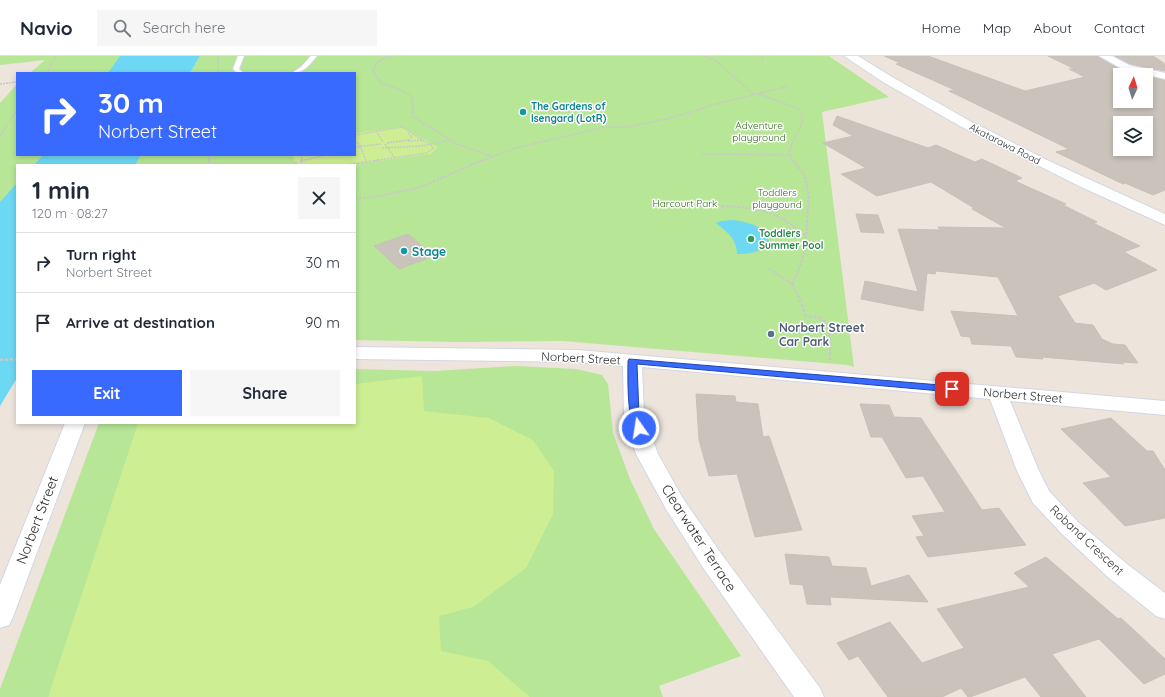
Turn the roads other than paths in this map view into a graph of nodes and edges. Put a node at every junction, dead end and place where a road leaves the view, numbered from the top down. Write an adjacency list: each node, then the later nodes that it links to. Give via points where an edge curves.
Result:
1 (241, 56): 5 (lane, via 236,69)
2 (314, 56): 6 (lane)
3 (850, 56): 8 (street, Akatarawa Road, via 945,113 1080,182)
4 (1104, 56): 7 (street, via 1126,67)
5 (239, 72)
6 (297, 72)
7 (1165, 76)
8 (1165, 220)
9 (356, 353): 10 (street, Norbert Street, via 578,356)
10 (632, 361): 11 (street, Norbert Street); 16 (street, Clearwater Terrace, via 634,415 647,454 674,503 711,559)
11 (997, 393): 12 (street, Norbert Street); 14 (street, Roband Crescent, via 1028,471 1041,496 1070,528)
12 (1165, 408)
13 (75, 424): 15 (street, Norbert Street)
14 (1165, 608)
15 (0, 617)
16 (810, 697)

